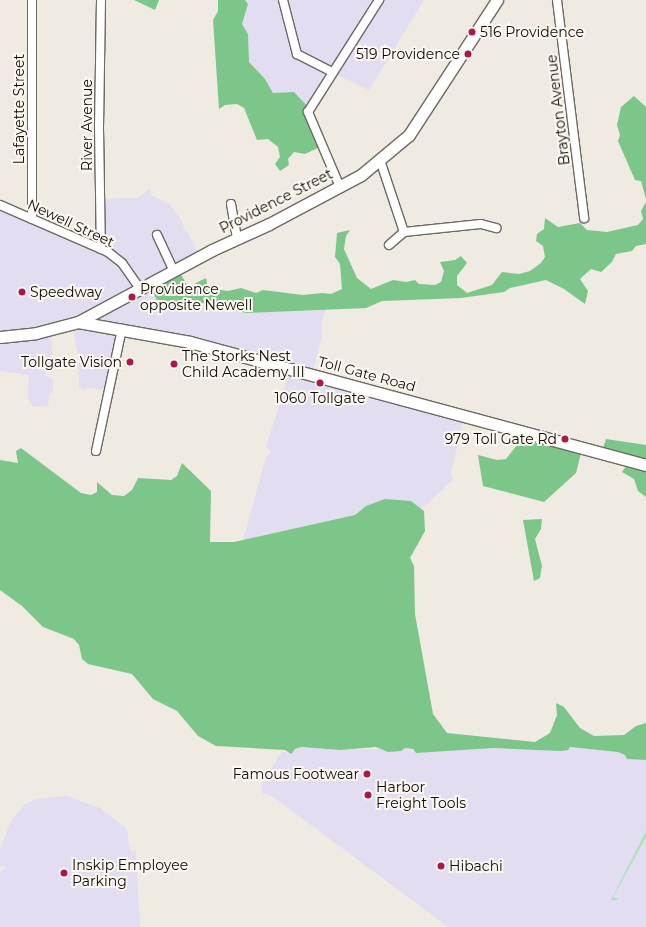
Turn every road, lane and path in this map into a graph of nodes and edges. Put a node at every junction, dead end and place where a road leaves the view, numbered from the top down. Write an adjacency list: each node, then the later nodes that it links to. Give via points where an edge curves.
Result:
1 (32, 0): 13 (street, Lafayette Street)
2 (101, 0): 19 (street, River Avenue)
3 (283, 0): 7 (street, via 297,54)
4 (379, 0): 7 (street)
5 (497, 0): 8 (main road, Providence Street, via 409,134)
6 (557, 0): 12 (street, Brayton Avenue)
7 (332, 72): 9 (street, via 308,112)
8 (380, 160): 9 (main road, Providence Street, via 361,175); 15 (street)
9 (340, 186): 17 (main road, Providence Street)
10 (231, 204): 17 (street)
11 (0, 206): 13 (street, Newell Street)
12 (584, 218)
13 (32, 219): 19 (street, Newell Street)
14 (496, 228): 15 (street, via 481,224)
15 (404, 232): 18 (street)
16 (157, 235): 20 (street)
17 (238, 238): 20 (main road, Providence Street)
18 (389, 246)
19 (101, 249): 21 (street, Newell Street, via 122,263)
20 (174, 271): 21 (main road, Providence Street)
21 (140, 290): 22 (main road, Providence Street)
22 (78, 322): 23 (main road, Toll Gate Road); 24 (main road, Providence Street, via 36,333)
23 (122, 329): 25 (street); 26 (main road, Toll Gate Road, via 196,343)
24 (0, 337)
25 (96, 451)
26 (646, 465)

